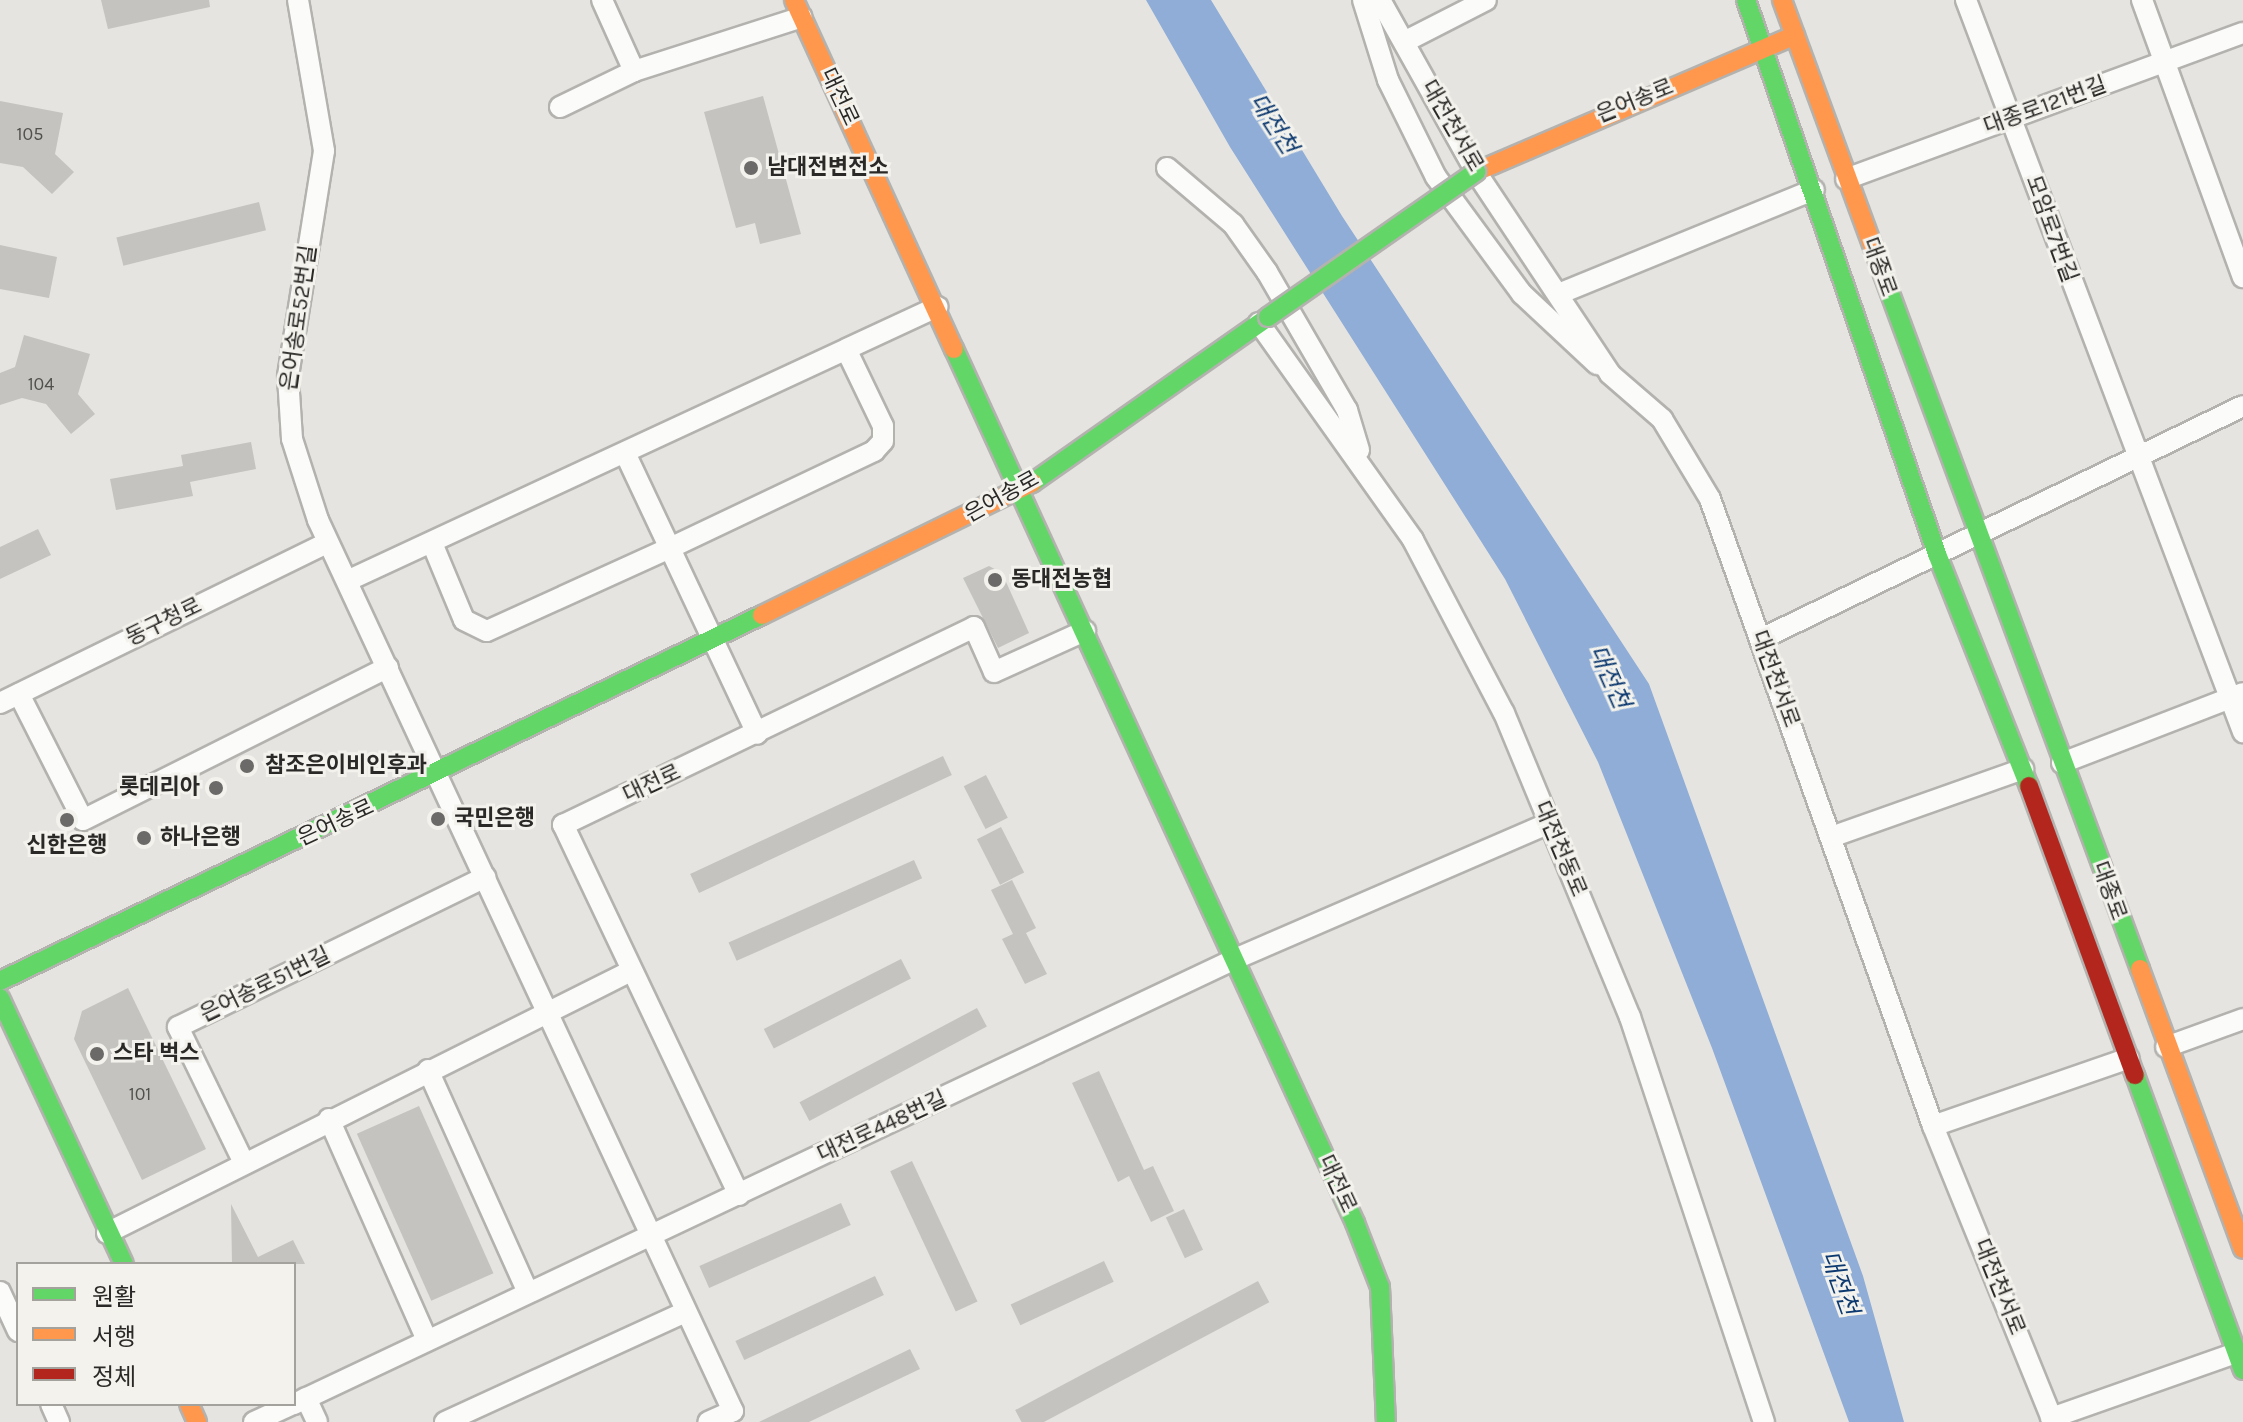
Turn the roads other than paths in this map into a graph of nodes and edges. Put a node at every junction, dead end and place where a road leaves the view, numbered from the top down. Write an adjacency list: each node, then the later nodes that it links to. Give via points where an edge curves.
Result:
1 (298, 0): 35 (street, 은어송로52번길, via 324,151 296,310 288,419)
2 (602, 0): 16 (street)
3 (1363, 0): 28 (street, via 1388,80 1436,177 1522,294)
4 (1380, 0): 13 (street, 대전천서로)
5 (1486, 0): 13 (street)
6 (1746, 0): 14 (main road, 대종로)
7 (1782, 0): 12 (main road, 대종로)
8 (1966, 0): 18 (street, 모암로7번길)
9 (2142, 0): 15 (street)
10 (798, 8): 16 (street, 대전로); 25 (main road, 대전로)
11 (2243, 33): 15 (street, 대종로121번길)
12 (1795, 35): 14 (main road, 은어송로); 21 (main road, 대종로)
13 (1404, 42): 20 (street, 대전천서로)
14 (1763, 48): 20 (main road, 은어송로); 22 (main road, 대종로)
15 (2164, 62): 18 (street, 대종로121번길); 23 (street)
16 (634, 71): 17 (street, 대전로)
17 (560, 107)
18 (2010, 118): 21 (street, 대종로121번길); 31 (street, 모암로7번길)
19 (1167, 168): 32 (street, via 1233,224 1267,272 1347,410)
20 (1476, 172): 24 (street, 대전천서로); 26 (main road, 은어송로, bridge)
21 (1846, 179): 34 (main road, 대종로)
22 (1814, 190): 24 (street); 38 (main road, 대종로)
23 (2243, 277)
24 (1561, 293): 28 (street, 대전천서로)
25 (937, 307): 27 (street); 33 (main road, 대전로)
26 (1264, 320): 32 (street, 대전천동로); 33 (main road, 은어송로)
27 (846, 349): 30 (street); 37 (street, via 883,426 883,441 874,451)
28 (1610, 374): 41 (street, 대전천서로, via 1662,419 1710,499)
29 (2243, 406): 31 (street)
30 (626, 455): 36 (street); 37 (street)
31 (2137, 459): 34 (street); 44 (street, 모암로7번길)
32 (1362, 462): 51 (street, 대전천동로, via 1464,630)
33 (1020, 491): 40 (main road, 대전로); 42 (main road, 은어송로)
34 (1977, 533): 38 (street); 48 (main road, 대종로)
35 (328, 542): 39 (street, 은어송로52번길); 45 (street, 동구청로)
36 (432, 543): 37 (street, via 464,620 487,631); 39 (street)
37 (670, 548): 42 (street)
38 (1937, 554): 41 (street); 49 (main road, 대종로)
39 (347, 581): 43 (street, 은어송로52번길)
40 (1085, 631): 47 (street, 대전로, via 994,672 974,627); 54 (main road, 대전로)
41 (1761, 639): 52 (street, 대전천서로)
42 (714, 641): 47 (street); 50 (main road, 은어송로)
43 (388, 667): 45 (street, via 83,820); 50 (street, 은어송로52번길)
44 (2236, 696): 46 (street, 모암로7번길); 48 (street)
45 (9, 698)
46 (2243, 732)
47 (757, 734): 55 (street, 대전로, via 563,825)
48 (2062, 763): 60 (main road, 대종로)
49 (2023, 769): 52 (street); 61 (main road, 대종로)
50 (439, 774): 53 (street); 56 (main road, 은어송로)
51 (1549, 823): 54 (street); 85 (street, 대전천동로, via 1630,1017)
52 (1831, 837): 64 (street, 대전천서로)
53 (485, 877): 58 (street); 65 (street, 은어송로51번길, via 178,1027)
54 (1235, 959): 66 (street, 대전로448번길); 84 (main road, 대전로, via 1380,1287)
55 (631, 971): 58 (street); 66 (street, 대전로)
56 (0, 981)
57 (0, 998): 67 (main road)
58 (547, 1012): 62 (street); 68 (street)
59 (2243, 1019): 60 (street)
60 (2166, 1047): 69 (main road, 대종로)
61 (2129, 1058): 64 (street); 76 (main road, 대종로)
62 (428, 1070): 63 (street); 72 (street)
63 (329, 1119): 65 (street); 75 (street)
64 (1933, 1126): 79 (street, 대전천서로)
65 (243, 1161): 67 (street)
66 (739, 1195): 68 (street, 대전로448번길)
67 (107, 1233): 70 (main road)
68 (651, 1236): 72 (street, 대전로448번길); 73 (street)
69 (2243, 1249)
70 (123, 1262)
71 (0, 1292): 74 (street)
72 (528, 1293): 75 (street, 대전로448번길)
73 (685, 1312): 82 (street); 83 (street, via 733,1411)
74 (16, 1327)
75 (427, 1340): 77 (street, 대전로448번길)
76 (2240, 1362): 79 (street, 대종로)
77 (298, 1402): 81 (street)
78 (289, 1406): 80 (street, 대전로448번길)
79 (2052, 1420)
80 (254, 1422)
81 (317, 1422)
82 (445, 1422)
83 (708, 1422)
84 (1386, 1422)
85 (1764, 1422)

